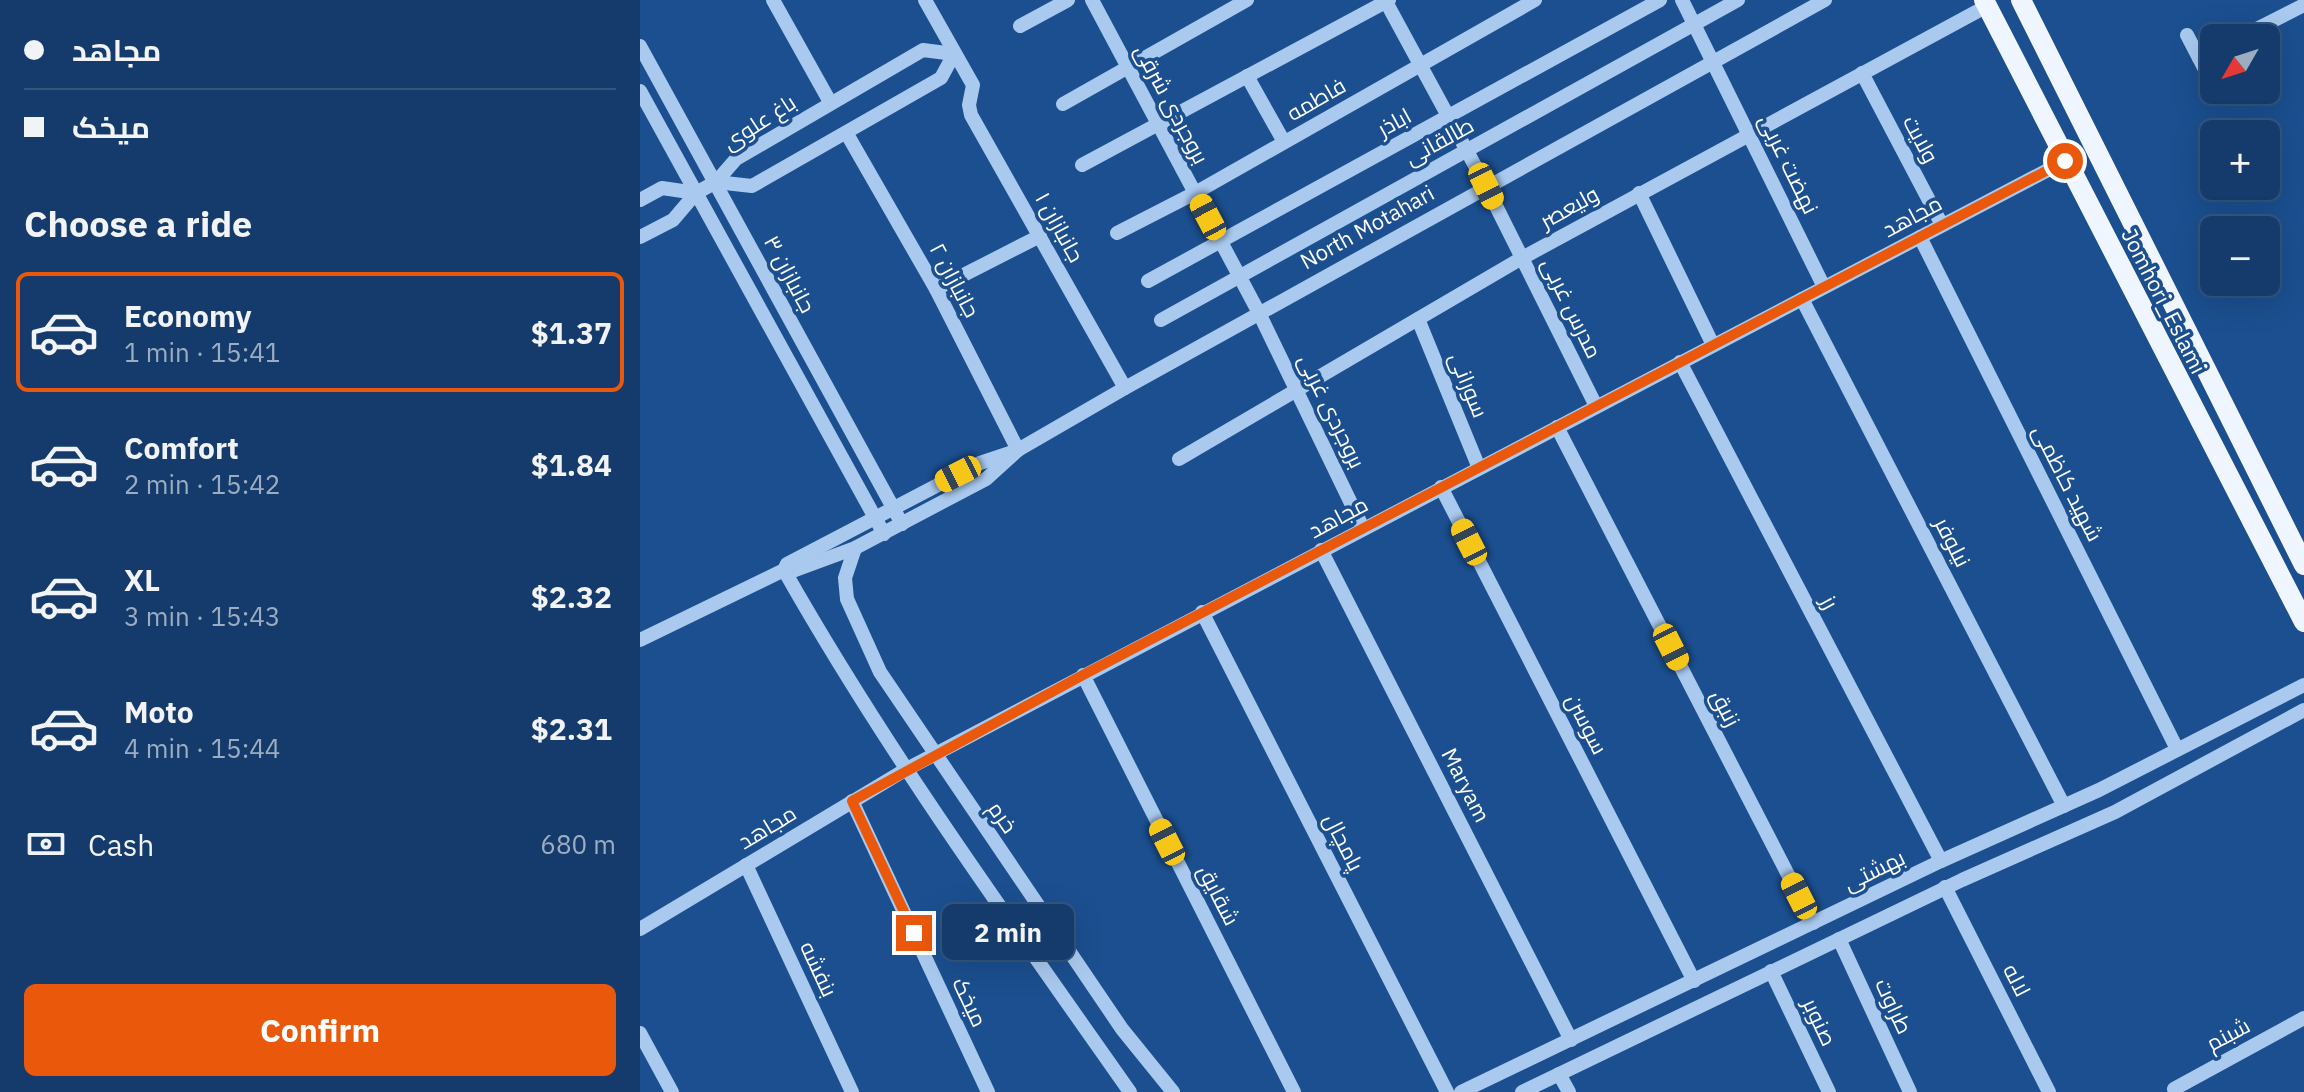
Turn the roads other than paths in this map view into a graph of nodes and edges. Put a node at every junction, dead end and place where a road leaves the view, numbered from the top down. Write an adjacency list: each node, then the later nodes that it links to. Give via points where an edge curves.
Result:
1 (773, 0): 28 (street)
2 (925, 0): 20 (street)
3 (1068, 0): 17 (street)
4 (1092, 0): 24 (street, بروجردی شرقی)
5 (1247, 0): 24 (street)
6 (1535, 0): 23 (street, فاطمه)
7 (1660, 0): 30 (street, اباذر)
8 (1682, 0): 15 (street, نهضت غربی)
9 (1738, 0): 15 (street, طالقانی)
10 (1825, 0): 22 (street, North Motahari)
11 (2021, 0): 51 (main road, Jomhori_Eslami)
12 (1386, 1): 23 (street, مدرس غربی); 26 (street)
13 (1985, 3): 25 (street, ولیعصر); 36 (main road, Jomhori_Eslami)
14 (2304, 5): 16 (street)
15 (1694, 24): 22 (street, نهضت غربی); 35 (street, طالقانی)
16 (2267, 24)
17 (1020, 26)
18 (2187, 35): 21 (street)
19 (640, 46): 38 (street, جانبازان ۳)
20 (954, 54): 28 (street, باغ علوی, via 923,50); 33 (street, باغ علوی, via 941,78); 46 (street, جانبازان ۱, via 973,85 971,115)
21 (2199, 58)
22 (1713, 61): 32 (street, نهضت غربی); 39 (street, North Motahari)
23 (1420, 64): 30 (street, مدرس غربی); 34 (street, فاطمه)
24 (1128, 67): 29 (street); 31 (street, بروجردی شرقی)
25 (1862, 73): 32 (street, ولیعصر); 44 (street, ولایت)
26 (1247, 76): 31 (street); 34 (street)
27 (640, 91): 40 (street, جانبازان ۳)
28 (830, 102): 38 (street, باغ علوی, via 736,159)
29 (1063, 104)
30 (1449, 117): 35 (street, مدرس غربی); 49 (street, اباذر)
31 (1158, 124): 37 (street); 41 (street, بروجردی شرقی)
32 (1749, 133): 42 (street, ولیعصر); 55 (street, نهضت غربی)
33 (847, 134): 38 (street, باغ علوی, via 752,186); 56 (street, جانبازان ۲)
34 (1284, 142): 41 (street, فاطمه)
35 (1467, 150): 39 (street, مدرس غربی); 52 (street, طالقانی)
36 (2065, 161): 44 (street, مجاهد); 54 (main road, Jomhori_Eslami)
37 (1082, 165)
38 (716, 182): 40 (street); 67 (street, جانبازان ۳)
39 (1486, 186): 50 (street, مدرس غربی); 58 (street, North Motahari)
40 (696, 193): 43 (street, via 662,188); 47 (street, via 673,220); 69 (street, جانبازان ۳)
41 (1195, 193): 45 (street, فاطمه); 49 (street, بروجردی شرقی)
42 (1639, 193): 50 (street, ولیعصر); 61 (street)
43 (640, 200)
44 (1942, 225): 48 (street, مجاهد)
45 (1117, 233)
46 (1040, 236): 56 (street); 63 (street, جانبازان ۱)
47 (640, 237)
48 (1920, 237): 55 (street, مجاهد); 90 (street, شهید کاظمی)
49 (1221, 241): 52 (street, بروجردی شرقی); 53 (street, اباذر)
50 (1522, 258): 59 (street, ولیعصر); 65 (street, مدرس غربی)
51 (2157, 266): 54 (main road); 80 (main road, Jomhori_Eslami)
52 (1240, 276): 58 (street, بروجردی شرقی); 60 (street, طالقانی)
53 (1148, 281)
54 (2126, 281): 83 (main road, Jomhori_Eslami)
55 (1824, 287): 57 (street, مجاهد)
56 (936, 289): 68 (street, جانبازان ۲)
57 (1802, 299): 61 (street, مجاهد); 94 (street, نیلوفر)
58 (1259, 313): 63 (street, North Motahari); 64 (street, بروجردی غربی)
59 (1418, 319): 64 (street, ولیعصر); 71 (street, سورانی)
60 (1161, 320)
61 (1713, 345): 62 (street, مجاهد)
62 (1680, 362): 65 (street, مجاهد); 95 (street, رز)
63 (1125, 388): 68 (street, North Motahari)
64 (1298, 389): 70 (street, ولیعصر); 76 (street, بروجردی غربی)
65 (1596, 406): 66 (street, مجاهد)
66 (1557, 427): 71 (street, مجاهد); 98 (street, زنبق)
67 (858, 445): 69 (street); 73 (street, جانبازان ۳)
68 (1018, 450): 73 (street, North Motahari, via 980,463); 75 (street, North Motahari, via 986,479)
69 (840, 455): 74 (street, جانبازان ۳)
70 (1179, 459)
71 (1479, 468): 72 (street, مجاهد)
72 (1441, 487): 76 (street, مجاهد); 102 (street, سوسن)
73 (892, 508): 74 (street, North Motahari); 75 (street, جانبازان ۳)
74 (874, 517): 77 (street, جانبازان ۳); 81 (street, North Motahari)
75 (902, 524): 77 (street, North Motahari)
76 (1363, 528): 79 (street, مجاهد)
77 (884, 534): 78 (street, North Motahari)
78 (855, 548): 81 (street, North Motahari); 91 (street, خرم, via 845,578 847,599 880,672)
79 (1321, 550): 82 (street, مجاهد); 105 (street, Maryam)
80 (2304, 565)
81 (784, 570): 84 (street); 92 (street)
82 (1202, 612): 85 (street, مجاهد); 114 (street, پامچال)
83 (2303, 619)
84 (640, 640)
85 (1083, 675): 91 (street, مجاهد); 113 (street, شقایق)
86 (2304, 685): 87 (street, بهشتی)
87 (2256, 708): 89 (street, via 2266,717); 90 (street, بهشتی)
88 (2304, 710): 89 (street)
89 (2266, 730): 97 (street, via 2115,812)
90 (2177, 749): 94 (street, بهشتی)
91 (933, 755): 92 (street, مجاهد); 112 (street, خرم, via 1122,1029)
92 (905, 770): 93 (street, مجاهد); 111 (street)
93 (852, 801): 96 (street, مجاهد); 110 (street, میخک)
94 (2064, 806): 95 (street, بهشتی)
95 (1941, 861): 98 (street, بهشتی)
96 (746, 865): 99 (street, مجاهد); 109 (street, بنفشه)
97 (1945, 887): 100 (street); 120 (street, لاله)
98 (1813, 923): 102 (street, بهشتی)
99 (640, 929)
100 (1839, 939): 101 (street); 119 (street, طراوت)
101 (1771, 971): 106 (street); 118 (street, صنوبر)
102 (1694, 981): 105 (street, بهشتی)
103 (2304, 1018): 107 (street, شبنم)
104 (640, 1033): 108 (street)
105 (1571, 1040): 115 (street, بهشتی)
106 (1559, 1074): 116 (street); 117 (street)
107 (2174, 1089)
108 (672, 1092)
109 (852, 1092)
110 (988, 1092)
111 (1130, 1092)
112 (1173, 1092)
113 (1294, 1092)
114 (1447, 1092)
115 (1461, 1092)
116 (1522, 1092)
117 (1569, 1092)
118 (1829, 1092)
119 (1910, 1092)
120 (2049, 1092)

